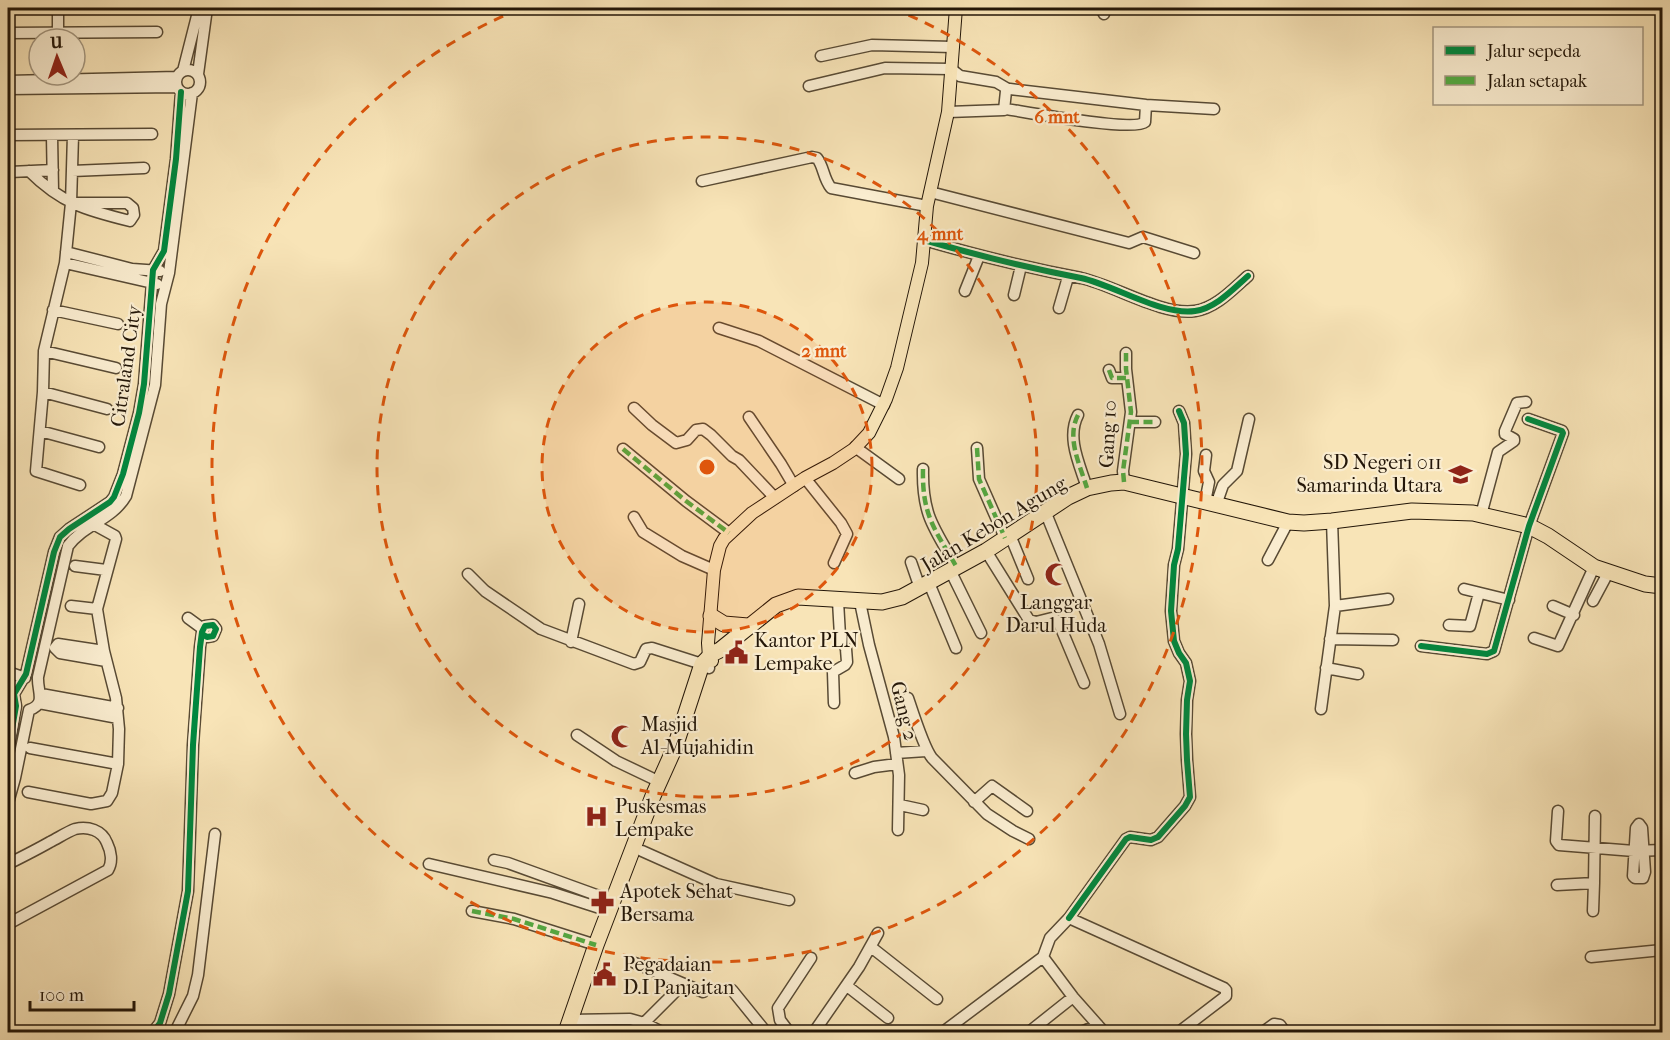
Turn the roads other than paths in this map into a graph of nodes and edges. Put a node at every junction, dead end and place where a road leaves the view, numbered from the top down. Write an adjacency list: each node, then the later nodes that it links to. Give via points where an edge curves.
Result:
1 (57, 8): 5 (street)
2 (199, 8): 15 (street, Citraland City)
3 (207, 8): 13 (street)
4 (956, 8): 10 (main road)
5 (58, 27)
6 (87, 32): 7 (street)
7 (157, 32)
8 (8, 33): 9 (street)
9 (27, 33)
10 (953, 48): 11 (street, via 872,45); 12 (main road)
11 (821, 56)
12 (951, 69): 16 (street, via 878,68); 18 (street, via 960,76 996,82); 22 (main road)
13 (198, 74): 15 (street, via 192,70); 15 (street, via 199,88)
14 (8, 81): 15 (street)
15 (182, 84): 17 (street); 42 (street, Citraland City, via 164,251); 43 (street, Citraland City)
16 (809, 86)
17 (8, 89)
18 (1008, 89): 19 (street); 20 (street)
19 (1146, 105): 20 (street, via 1145,122 1140,126); 21 (street)
20 (1006, 109): 22 (street)
21 (1214, 109)
22 (948, 112): 34 (main road)
23 (152, 134): 25 (street)
24 (8, 135): 26 (street)
25 (73, 135): 26 (street); 30 (street)
26 (52, 136): 28 (street)
27 (144, 168): 30 (street)
28 (53, 170): 29 (street); 33 (street)
29 (29, 171): 31 (street); 33 (street)
30 (72, 171): 35 (street)
31 (10, 172)
32 (702, 181): 36 (street, via 812,157 821,163 831,188)
33 (53, 191): 35 (street)
34 (930, 192): 36 (main road); 38 (street, via 1129,243 1143,237)
35 (71, 203): 35 (street, via 130,220 134,215 134,208 127,203); 40 (street)
36 (927, 206): 37 (main road)
37 (924, 240): 39 (street); 61 (main road, via 900,358)
38 (1194, 253)
39 (979, 256): 41 (street); 48 (street)
40 (65, 258): 42 (street); 47 (street); 51 (street)
41 (1021, 266): 45 (street); 49 (street)
42 (153, 270): 43 (street); 47 (street, Citraland City)
43 (170, 273): 46 (street, Citraland City)
44 (1248, 276): 45 (street, via 1216,303 1194,311 1173,309 1096,282)
45 (1068, 277): 50 (street)
46 (166, 284): 47 (street); 78 (street, Citraland City, via 155,385)
47 (152, 286): 78 (street, Citraland City, via 144,384)
48 (965, 291)
49 (1014, 295)
50 (1059, 308)
51 (53, 310): 52 (street); 54 (street)
52 (118, 324)
53 (719, 328): 61 (street, via 759,341)
54 (44, 351): 56 (street); 59 (street)
55 (1126, 354): 58 (street, Gang 10)
56 (116, 368)
57 (1109, 370): 58 (street, via 1112,378)
58 (1127, 378): 69 (street, Gang 10)
59 (43, 392): 63 (street); 71 (street)
60 (1526, 402): 89 (street, via 1518,403 1507,426 1505,434 1514,441 1498,452)
61 (884, 405): 73 (main road)
62 (634, 408): 86 (street, via 676,443 687,440 696,430 706,431)
63 (107, 409)
64 (1179, 411): 85 (street, via 1185,430)
65 (1078, 416): 84 (street, via 1073,436)
66 (749, 417): 83 (street)
67 (1249, 419): 87 (street, via 1238,471)
68 (1528, 419): 94 (street, via 1563,433)
69 (1130, 422): 70 (street); 81 (street, Gang 10)
70 (1155, 422)
71 (40, 432): 72 (street); 82 (street, via 36,471)
72 (99, 447)
73 (855, 447): 79 (main road); 80 (street)
74 (977, 448): 96 (street, via 979,479)
75 (623, 449): 95 (street)
76 (1206, 455): 87 (street, via 1204,471)
77 (923, 469): 102 (street, via 926,511)
78 (127, 476): 93 (street, Citraland City, via 126,496 121,505); 138 (street, Citraland City, via 110,502 60,537)
79 (805, 478): 83 (main road); 100 (street, via 847,534)
80 (899, 479)
81 (1124, 482): 84 (highway, Jalan Kebon Agung); 85 (highway, Jalan Kebon Agung)
82 (80, 485)
83 (794, 486): 86 (main road)
84 (1087, 488): 88 (highway, Jalan Kebon Agung)
85 (1183, 496): 87 (highway, Jalan Kebon Agung); 182 (street, via 1171,611 1174,641 1190,681 1186,734 1190,797 1158,837 1126,839)
86 (775, 498): 95 (main road)
87 (1211, 504): 92 (highway, Jalan Kebon Agung)
88 (1045, 511): 96 (highway, Jalan Kebon Agung); 147 (street, via 1099,645)
89 (1481, 514): 91 (highway, Jalan Kebon Agung, via 1412,511); 94 (highway, Jalan Kebon Agung)
90 (634, 517): 104 (street, via 643,532)
91 (1332, 521): 92 (highway, Jalan Kebon Agung); 119 (street)
92 (1288, 522): 98 (street)
93 (95, 525): 103 (street, via 115,536 115,549); 140 (street, Citraland City, via 74,537 65,554 38,677)
94 (1529, 526): 105 (highway, Jalan Kebon Agung); 113 (street)
95 (729, 533): 104 (main road, via 720,546)
96 (1007, 537): 97 (highway, Jalan Kebon Agung); 107 (street)
97 (986, 550): 102 (highway, Jalan Kebon Agung); 139 (street, via 1029,620 1058,621)
98 (1268, 560)
99 (911, 562): 108 (street)
100 (834, 564)
101 (75, 566): 103 (street)
102 (953, 568): 108 (highway, Jalan Kebon Agung); 127 (street)
103 (106, 570): 121 (street)
104 (714, 570): 123 (main road)
105 (1601, 570): 109 (highway, Jalan Kebon Agung); 115 (street); 122 (street)
106 (468, 574): 131 (street, via 485,591 541,629)
107 (1028, 579)
108 (925, 585): 116 (highway, Jalan Kebon Agung, via 893,600); 133 (street)
109 (1662, 586)
110 (1464, 589): 111 (street)
111 (1479, 593): 113 (street); 125 (street, via 1471,625)
112 (1388, 599): 119 (street)
113 (1509, 600): 132 (street, via 1491,653)
114 (838, 601): 116 (highway, Jalan Kebon Agung); 126 (highway, Jalan Kebon Agung, via 811,597 786,600); 142 (street, via 839,631 847,662 833,672)
115 (1593, 601)
116 (860, 602): 152 (street, Gang 2)
117 (579, 604): 131 (street)
118 (71, 606): 121 (street)
119 (1335, 606): 129 (street)
120 (1553, 606): 122 (street)
121 (97, 609): 146 (street)
122 (1574, 615): 128 (street, via 1556,651)
123 (711, 616): 126 (highway, via 724,624); 134 (main road)
124 (188, 618): 178 (street, via 202,632)
125 (1449, 625)
126 (748, 626): 134 (highway, Jalan Kebon Agung)
127 (981, 633)
128 (1534, 638)
129 (1330, 639): 130 (street); 135 (street)
130 (1393, 640)
131 (571, 642): 134 (street, via 634,664 640,662 646,649 652,648)
132 (1421, 646)
133 (956, 648)
134 (711, 660): 155 (highway); 169 (highway)
135 (1326, 668): 137 (street); 144 (street)
136 (8, 672): 138 (street)
137 (1358, 674)
138 (23, 681): 140 (street, via 31,684); 143 (street, Citraland City, via 14,694)
139 (1084, 682)
140 (39, 695): 145 (street); 146 (street)
141 (908, 698): 150 (street)
142 (834, 703)
143 (16, 706): 145 (street); 151 (street, Citraland City)
144 (1321, 709)
145 (29, 710): 158 (street)
146 (118, 713): 153 (street)
147 (1120, 714)
148 (576, 735): 155 (street, via 616,761)
149 (30, 748): 153 (street)
150 (926, 751): 152 (street); 157 (street)
151 (8, 752)
152 (897, 759): 154 (street); 159 (street, Gang 2)
153 (118, 764): 156 (street, via 112,793 101,804)
154 (855, 772)
155 (660, 782): 175 (highway)
156 (28, 792)
157 (974, 802): 161 (street, via 992,786); 166 (street)
158 (8, 803)
159 (900, 806): 160 (street); 164 (street, Gang 2)
160 (923, 810)
161 (1028, 811)
162 (1557, 811): 167 (street, via 1557,844)
163 (1596, 816): 167 (street)
164 (898, 830)
165 (215, 834): 179 (street)
166 (1029, 839)
167 (1595, 848): 168 (street); 173 (street)
168 (1662, 850)
169 (642, 851): 175 (highway); 176 (street, via 716,884)
170 (494, 860): 177 (street)
171 (8, 864): 183 (street, via 83,828 102,834 111,857 108,870)
172 (429, 864): 177 (street)
173 (1594, 883): 174 (street); 181 (street)
174 (1557, 885)
175 (623, 887): 177 (highway); 200 (highway)
176 (789, 900)
177 (611, 906): 185 (highway)
178 (185, 909): 179 (street); 202 (street, via 166,1003)
179 (207, 911): 203 (street, via 193,996)
180 (472, 911): 185 (street, via 514,919)
181 (1593, 911)
182 (1069, 918): 188 (street, via 1050,938); 211 (street, via 1227,990 1226,996)
183 (8, 924)
184 (878, 933): 186 (street)
185 (596, 945): 200 (highway)
186 (871, 947): 193 (street); 197 (street)
187 (1662, 950): 189 (street)
188 (1043, 957): 196 (street); 208 (street)
189 (1591, 957)
190 (811, 958): 206 (street, via 778,1008 780,1020)
191 (635, 963): 192 (street)
192 (683, 984): 195 (street); 199 (street)
193 (847, 986): 198 (street); 207 (street)
194 (732, 990): 205 (street)
195 (703, 992)
196 (1073, 997): 201 (street); 209 (street)
197 (937, 999)
198 (888, 1018)
199 (644, 1023): 200 (street, via 626,1018); 204 (street)
200 (572, 1026)
201 (1101, 1029): 210 (street)
202 (153, 1032)
203 (175, 1032)
204 (662, 1032)
205 (766, 1032)
206 (789, 1032)
207 (814, 1032)
208 (943, 1032)
209 (1029, 1032)
210 (1081, 1032)
211 (1179, 1032)
212 (1263, 1032): 213 (street, via 1274,1024)
213 (1285, 1032)

